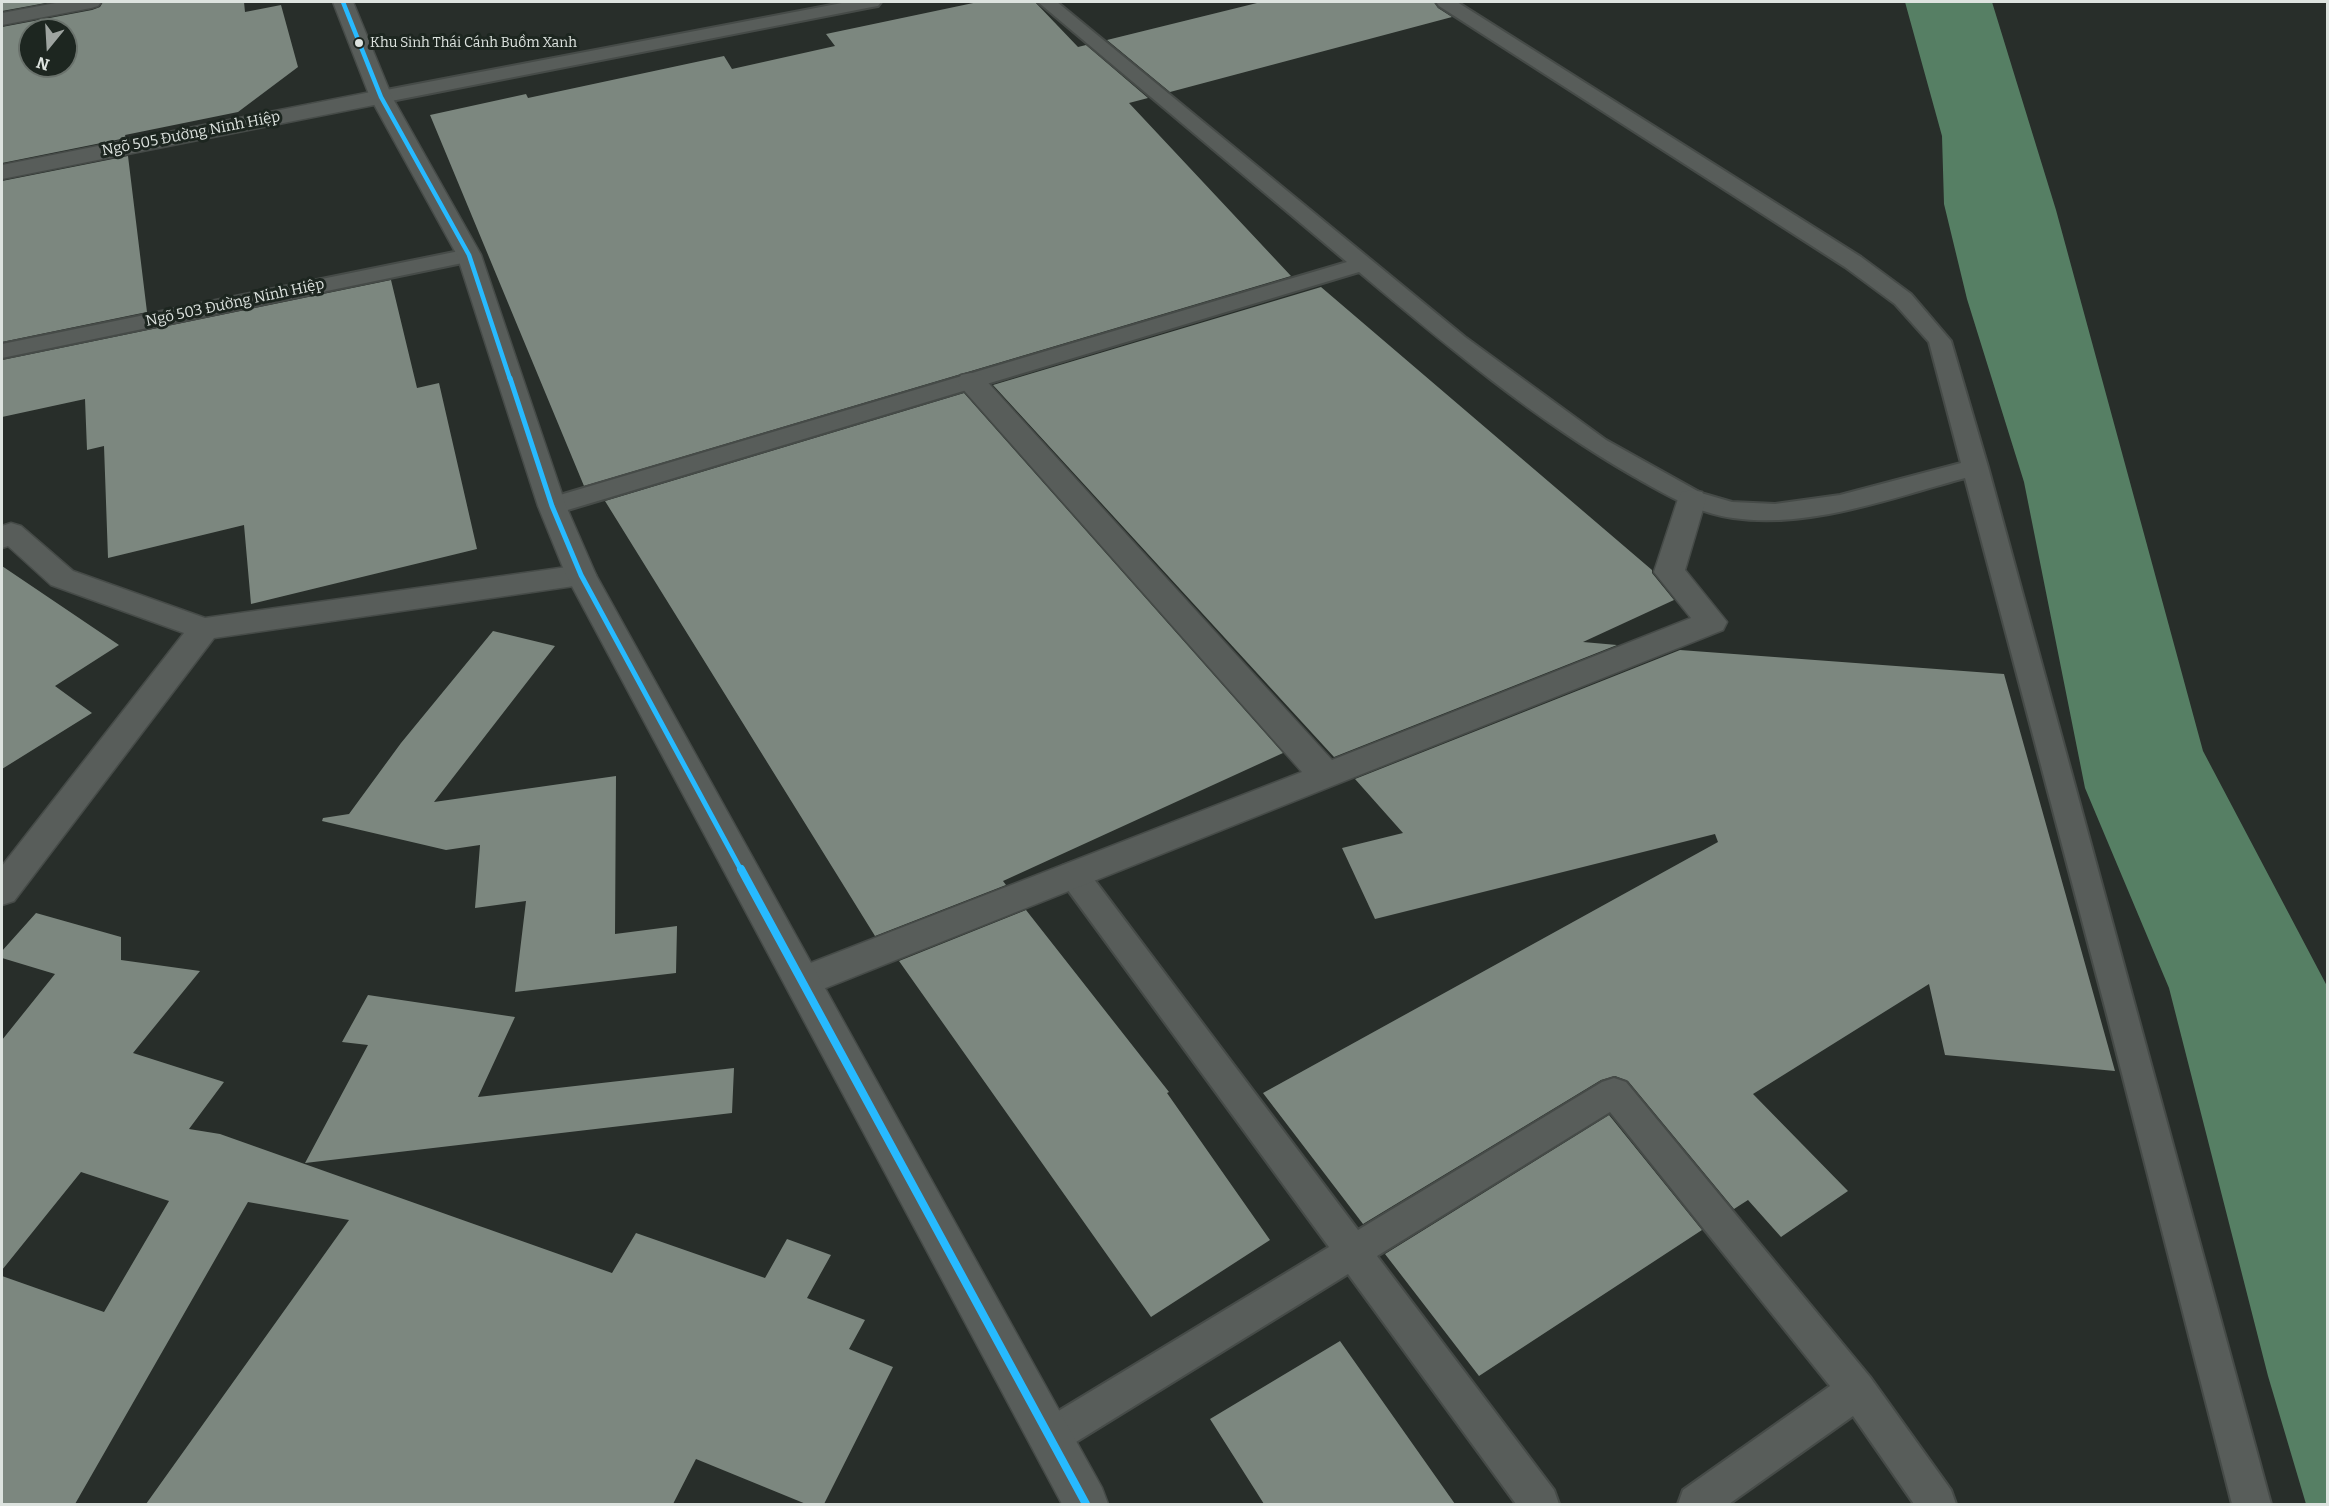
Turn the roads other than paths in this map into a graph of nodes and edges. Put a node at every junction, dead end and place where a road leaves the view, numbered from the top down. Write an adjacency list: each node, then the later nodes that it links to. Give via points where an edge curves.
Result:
1 (91, 2): 6 (street)
2 (344, 2): 7 (street)
3 (872, 2): 7 (lane)
4 (1047, 2): 10 (lane)
5 (1445, 2): 13 (lane, via 1853,262 1903,299 1940,341)
6 (2, 19)
7 (381, 97): 8 (street, Ngõ 505 Đường Ninh Hiệp); 9 (street)
8 (2, 172)
9 (469, 255): 11 (lane, Ngõ 503 Đường Ninh Hiệp); 15 (street)
10 (1363, 264): 12 (lane); 14 (lane, via 1457,342 1597,445)
11 (2, 351)
12 (970, 381): 15 (lane); 19 (street)
13 (1976, 467): 14 (lane, via 1840,503 1775,512 1732,510); 30 (lane)
14 (1692, 499): 19 (street, via 1669,572 1712,622)
15 (552, 506): 17 (street)
16 (2, 538): 18 (street, via 11,533 62,578)
17 (581, 574): 18 (street); 22 (street)
18 (204, 628): 21 (street)
19 (1326, 776): 20 (street)
20 (1073, 873): 22 (street); 23 (lane)
21 (2, 891)
22 (803, 982): 25 (street)
23 (1353, 1251): 24 (lane, via 1614,1092); 25 (lane); 27 (lane)
24 (1857, 1390): 28 (lane); 29 (lane)
25 (1050, 1437): 26 (street)
26 (1086, 1504)
27 (1540, 1504)
28 (1697, 1504)
29 (1936, 1504)
30 (2252, 1504)

